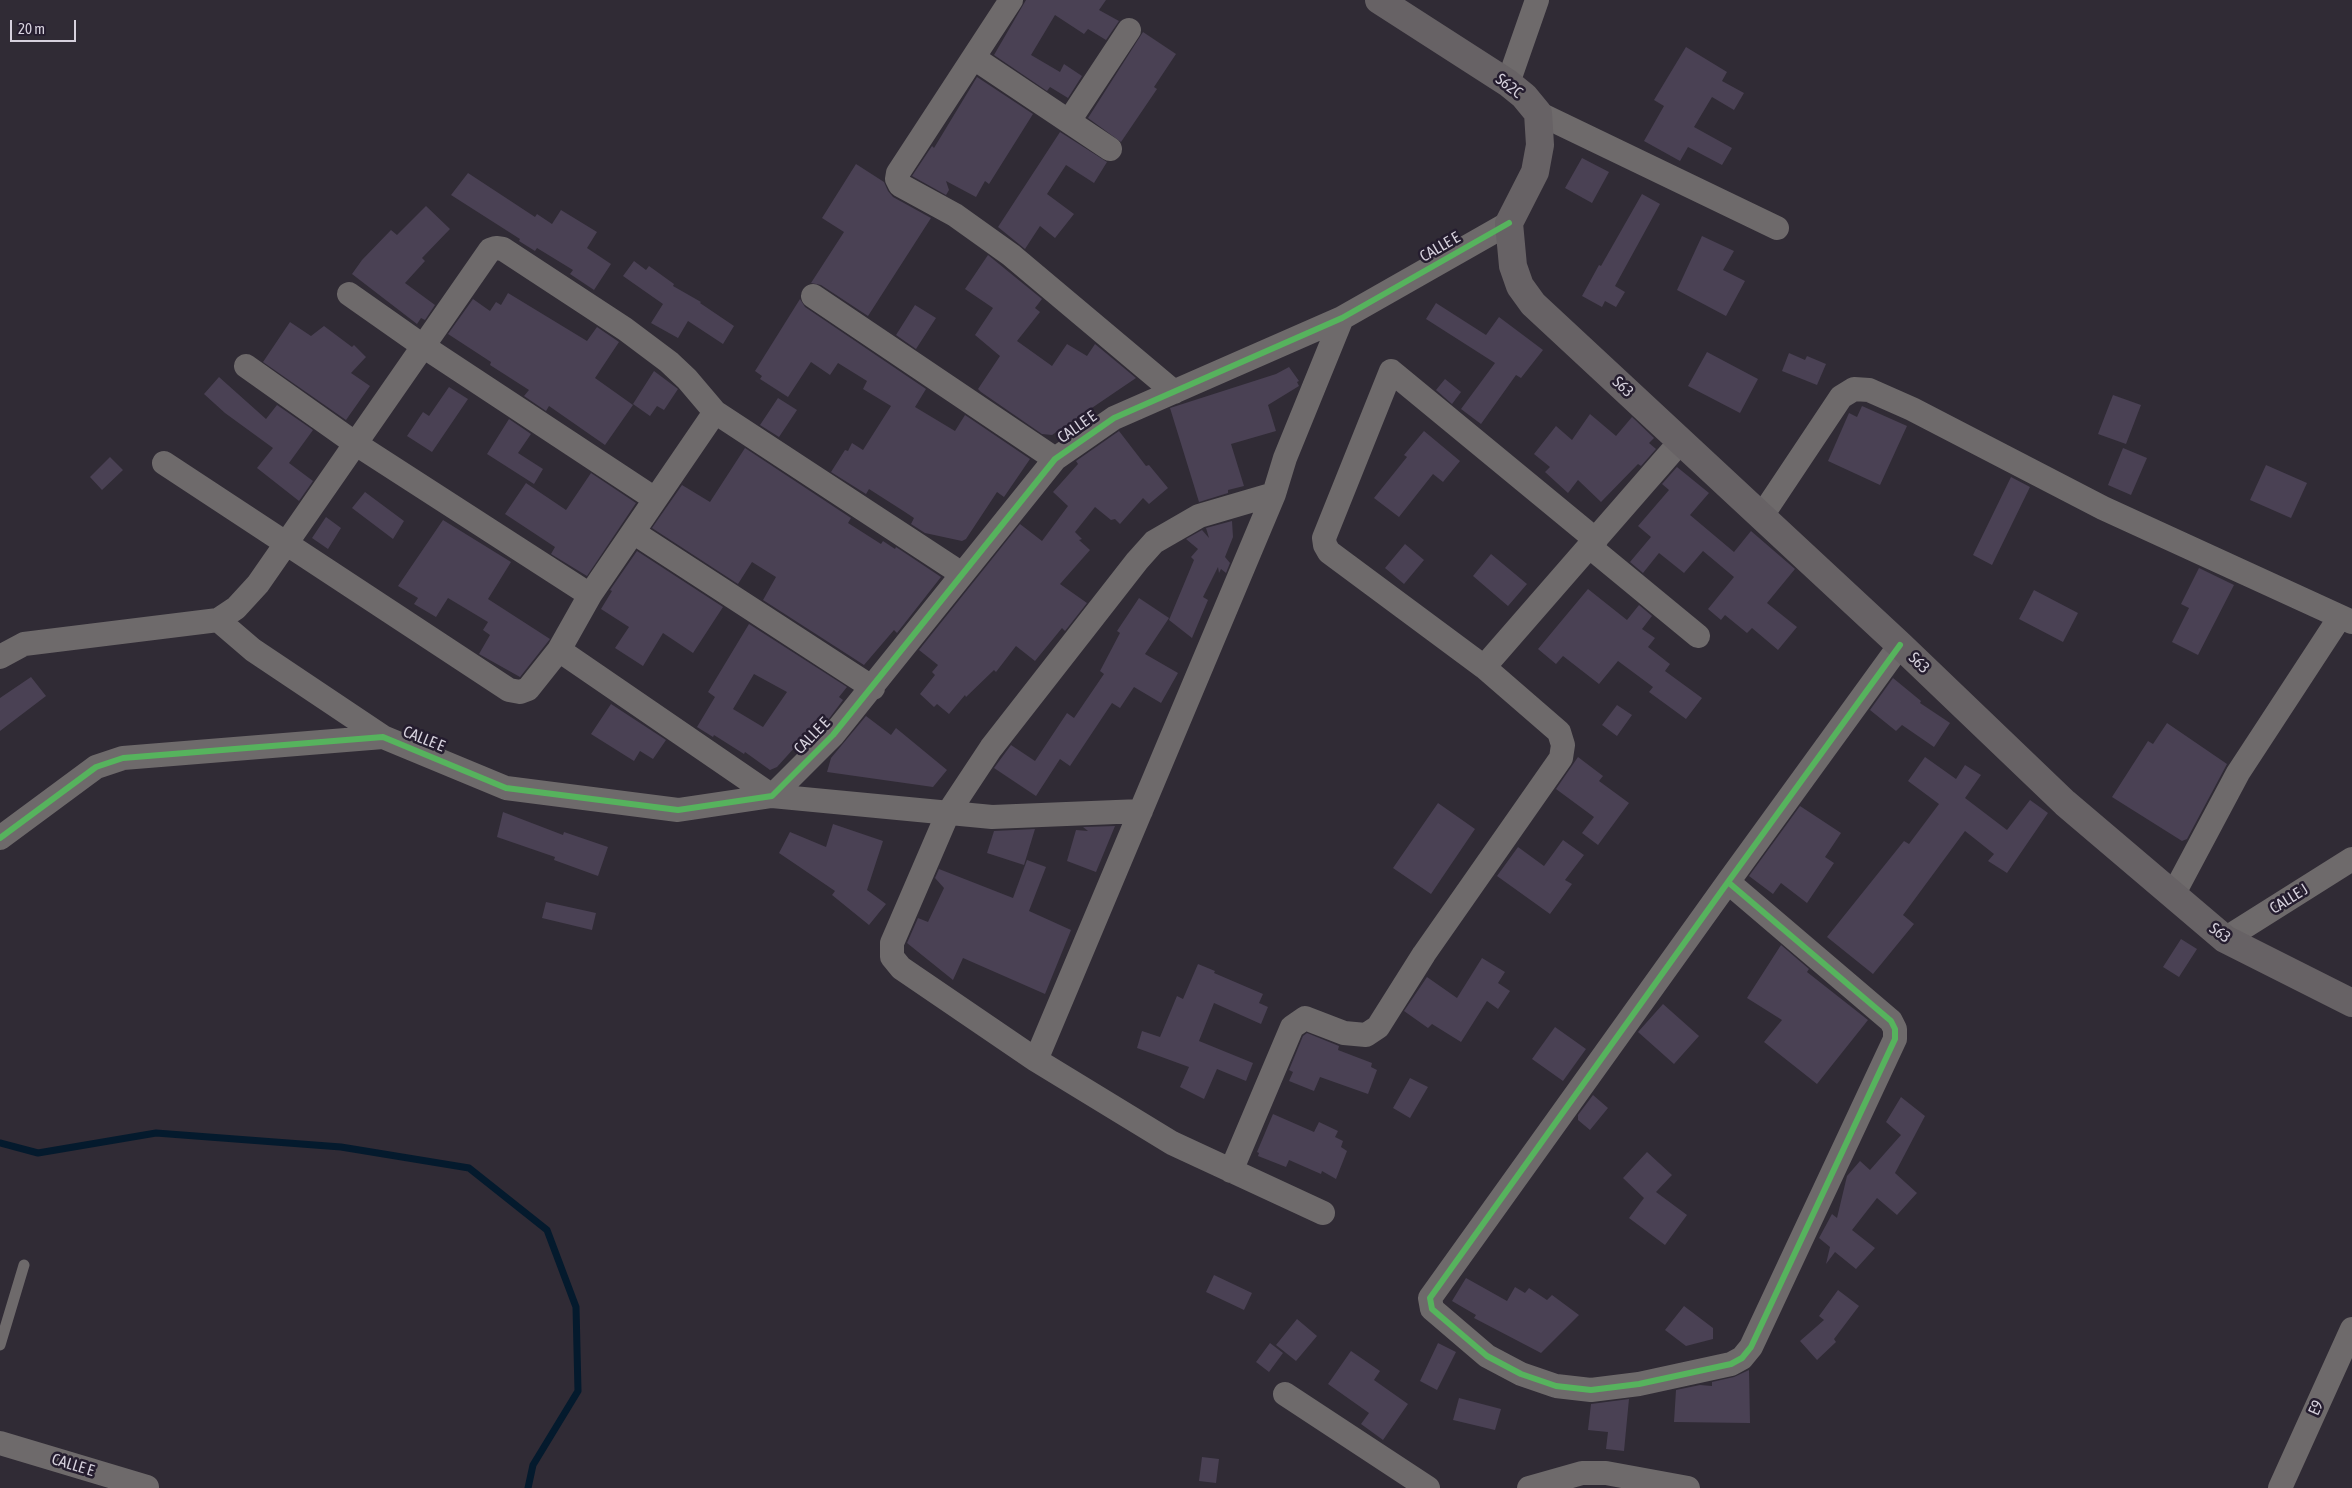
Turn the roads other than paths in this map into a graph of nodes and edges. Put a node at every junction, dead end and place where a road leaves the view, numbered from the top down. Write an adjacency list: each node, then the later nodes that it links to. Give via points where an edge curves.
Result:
1 (1011, 0): 5 (street)
2 (1379, 0): 6 (main road, S62C)
3 (1537, 0): 6 (street)
4 (1129, 30): 8 (street)
5 (974, 58): 8 (street); 17 (street, via 898,173 900,185 955,215 1011,255)
6 (1508, 83): 7 (main road, S62C)
7 (1538, 113): 10 (main road, via 1540,145 1535,172); 11 (street)
8 (1069, 121): 9 (street)
9 (1110, 149)
10 (1509, 223): 14 (street, CALLE E); 19 (main road, S63, via 1513,266 1520,286 1533,304)
11 (1777, 228)
12 (349, 294): 15 (street)
13 (813, 296): 21 (street)
14 (1342, 318): 17 (street, CALLE E); 23 (street, via 1285,458)
15 (423, 346): 18 (street, via 490,250 502,248 669,362); 20 (street); 24 (street)
16 (246, 366): 20 (street)
17 (1174, 392): 21 (street, CALLE E, via 1114,418)
18 (714, 412): 24 (street); 29 (street)
19 (1681, 441): 25 (main road, S63); 27 (street)
20 (356, 444): 28 (street); 30 (street)
21 (1055, 459): 29 (street, CALLE E)
22 (164, 464): 28 (street)
23 (1274, 494): 41 (street); 42 (street, via 1200,516 1154,542 991,748)
24 (655, 499): 26 (street)
25 (1761, 517): 31 (street, via 1841,397 1854,389 1869,390 2103,508); 34 (main road, S63)
26 (633, 532): 30 (street); 38 (street)
27 (1593, 543): 33 (street); 37 (street); 37 (street, via 1391,371 1324,538 1325,545 1329,552)
28 (286, 544): 32 (street, via 258,584 236,608); 35 (street, via 509,690 520,692 528,689)
29 (962, 574): 38 (street, CALLE E)
30 (590, 594): 35 (street)
31 (2346, 619): 46 (street, via 2238,773)
32 (218, 620): 36 (street, via 24,644); 39 (street, via 253,650)
33 (1698, 636)
34 (1900, 645): 45 (street); 46 (main road, S63, via 2065,802)
35 (559, 650): 40 (street)
36 (0, 656)
37 (1484, 667): 50 (street, via 1559,732 1563,746 1561,758 1424,954 1378,1028 1366,1036 1344,1033 1305,1018 1292,1027)
38 (873, 688): 40 (street, CALLE E, via 833,735)
39 (383, 737): 40 (street, CALLE E, via 506,788 678,810); 43 (street, CALLE E, via 123,758 96,767)
40 (772, 796): 42 (street)
41 (1141, 811): 42 (street, via 992,817); 49 (street)
42 (948, 813): 49 (street, via 892,943 892,957 901,968)
43 (0, 838)
44 (2352, 859): 47 (street, CALLE J)
45 (1728, 882): 45 (street, via 1430,1298 1432,1309 1487,1356 1521,1374 1556,1386 1591,1390 1676,1376 1731,1364 1742,1358 1751,1347 1895,1039 1891,1021)
46 (2173, 895): 47 (main road, S63)
47 (2225, 939): 48 (main road, S63)
48 (2352, 1003)
49 (1036, 1060): 50 (street, via 1172,1142)
50 (1231, 1171): 51 (street)
51 (1323, 1213)
52 (24, 1265): 54 (lane)
53 (2352, 1329): 61 (street, E9)
54 (0, 1345)
55 (1285, 1394): 58 (street)
56 (0, 1443): 57 (street, CALLE E)
57 (147, 1487)
58 (1428, 1488)
59 (1529, 1488): 60 (street, via 1582,1473 1606,1473)
60 (1688, 1488)
61 (2280, 1488)

